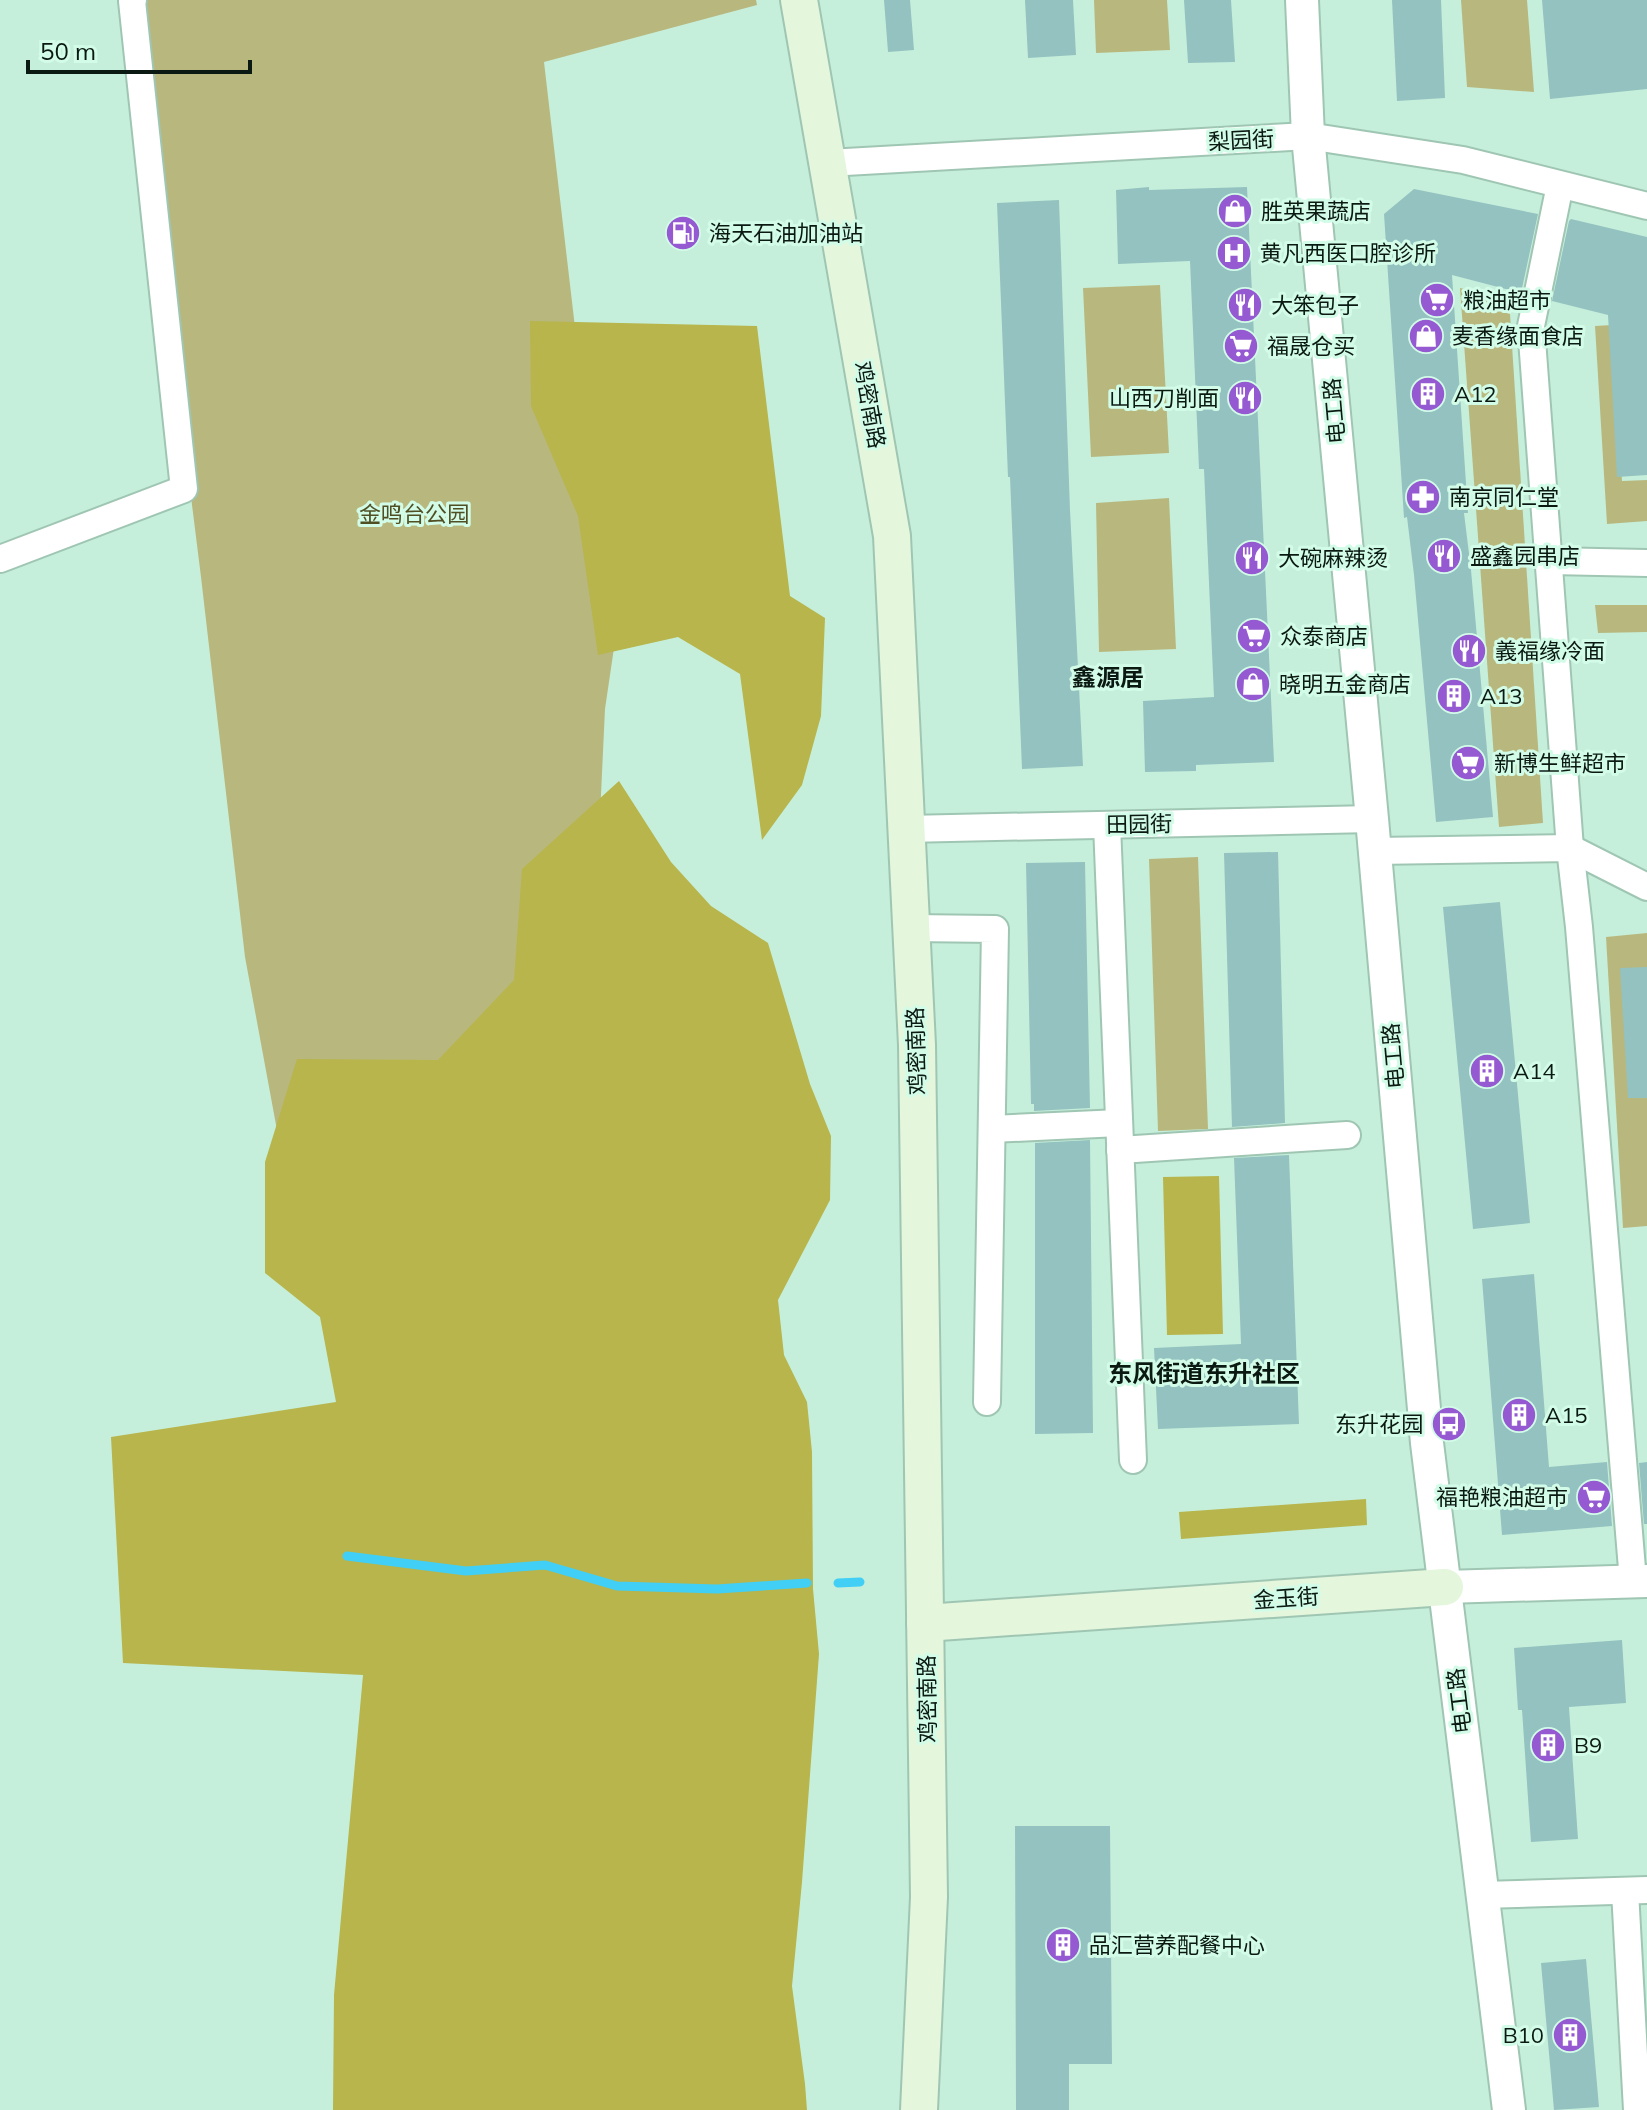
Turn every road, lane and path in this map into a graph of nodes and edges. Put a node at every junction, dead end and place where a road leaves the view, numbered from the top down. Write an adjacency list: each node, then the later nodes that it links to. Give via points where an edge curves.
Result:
1 (133, 0): 8 (street, via 184,489)
2 (799, 0): 5 (main road, 鸡密南路)
3 (1302, 0): 4 (street, 电工路)
4 (1308, 136): 5 (street, 梨园街); 6 (street, 梨园街, via 1463,160); 11 (street, 电工路)
5 (828, 163): 13 (main road, 鸡密南路, via 892,536)
6 (1560, 185): 7 (street, 梨园街); 9 (street, via 1531,326)
7 (1647, 206)
8 (0, 559)
9 (1550, 561): 10 (street); 14 (street)
10 (1647, 563)
11 (1372, 819): 12 (street, 田园街); 15 (street, 电工路)
12 (1107, 825): 13 (street, 田园街); 18 (street)
13 (906, 829): 17 (main road, 鸡密南路)
14 (1570, 848): 15 (street); 16 (street); 24 (street)
15 (1374, 851): 25 (street, 电工路, via 1427,1443)
16 (1647, 887)
17 (911, 928): 19 (street, via 995,929); 26 (main road, 鸡密南路)
18 (1119, 1123): 19 (street); 21 (street)
19 (992, 1129): 22 (street)
20 (1347, 1135): 21 (street)
21 (1120, 1150): 23 (street)
22 (987, 1402)
23 (1133, 1460)
24 (1640, 1581): 25 (street, 金玉街)
25 (1445, 1587): 26 (main road, 金玉街); 28 (street, 电工路)
26 (925, 1623): 29 (main road, 鸡密南路, via 929,1897)
27 (1636, 1891): 28 (street); 31 (street)
28 (1482, 1895): 30 (street, 电工路)
29 (919, 2110)
30 (1509, 2110)
31 (1637, 2110)

